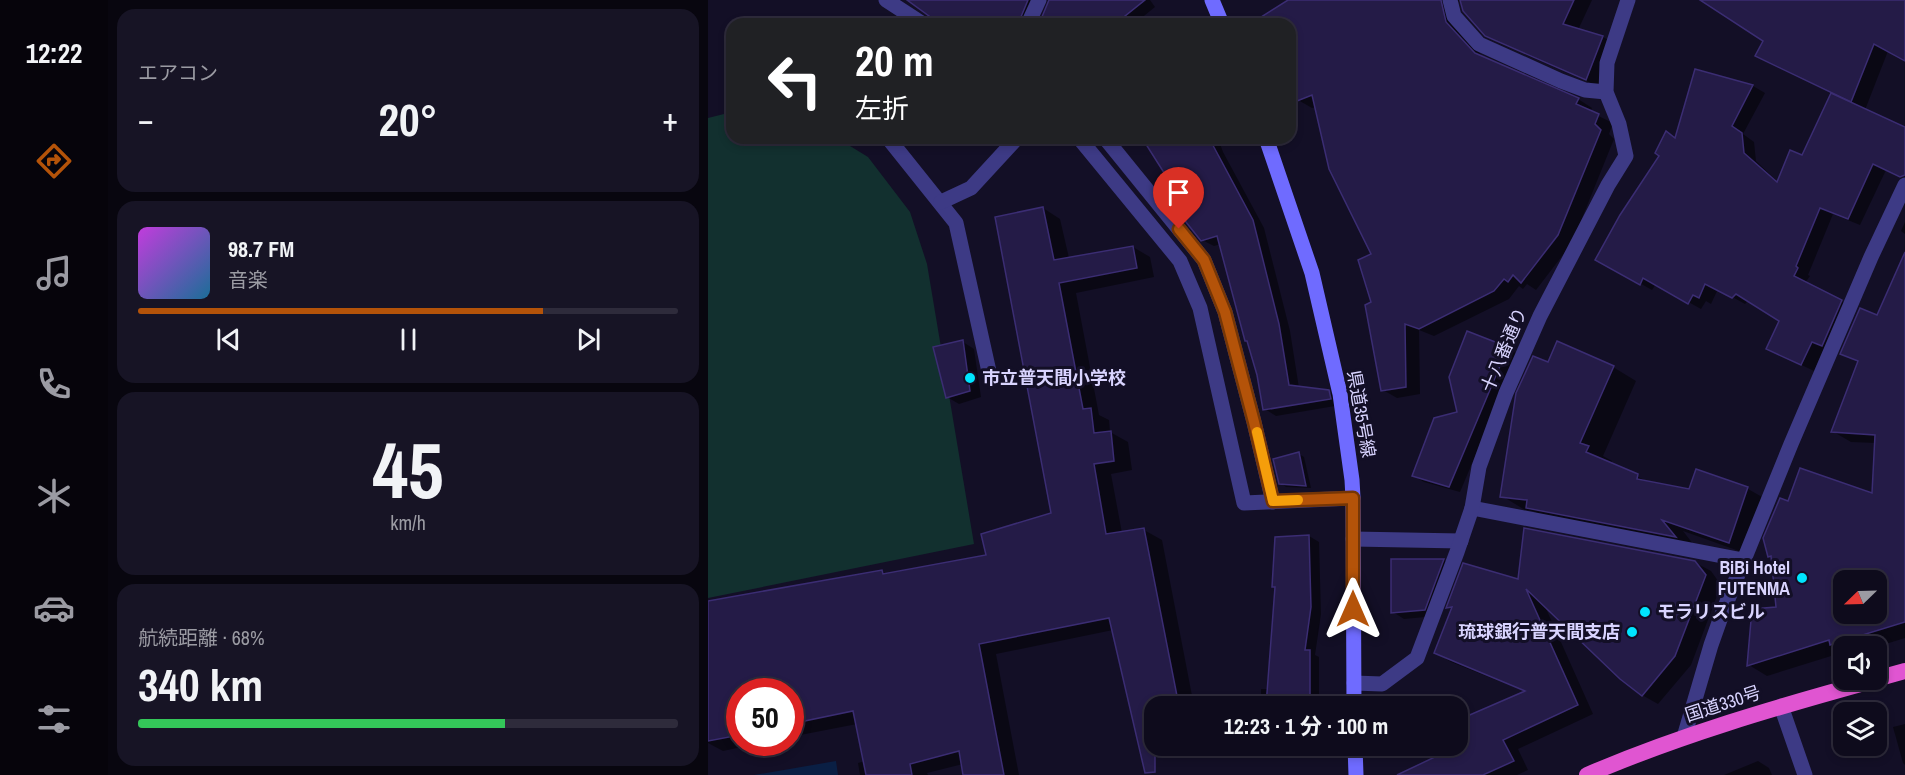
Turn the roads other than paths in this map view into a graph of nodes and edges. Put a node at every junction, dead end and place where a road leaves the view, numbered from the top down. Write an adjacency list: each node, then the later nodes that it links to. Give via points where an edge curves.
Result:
1 (886, 0): 6 (street)
2 (1039, 0): 7 (street)
3 (1212, 0): 8 (main road)
4 (1450, 0): 9 (street, via 1454,16 1479,44 1560,81)
5 (1628, 0): 9 (street, 十八番通り, via 1607,63)
6 (914, 18)
7 (1031, 18)
8 (1220, 18)
9 (1606, 92): 20 (street, 十八番通り, via 1626,156 1540,316 1506,393 1479,467)
10 (893, 144): 16 (street)
11 (1011, 144): 16 (street, via 971,188)
12 (1084, 144): 19 (street, via 1180,261 1200,308 1244,503)
13 (1110, 144): 19 (street, via 1204,260 1225,312)
14 (1268, 144): 18 (main road, 県道35号線, via 1311,273 1340,394)
15 (1905, 185): 23 (street)
16 (940, 202): 17 (street, via 956,223)
17 (990, 376)
18 (1353, 498): 19 (street); 21 (main road, 県道35号線)
19 (1273, 501)
20 (1472, 508): 22 (street, 十八番通り); 23 (street)
21 (1353, 539): 22 (street); 26 (main road, 県道35号線)
22 (1461, 541): 26 (street, 十八番通り, via 1417,658 1382,684)
23 (1743, 560): 30 (street, via 1711,645)
24 (1905, 671): 25 (highway, 国道330号)
25 (1887, 676)
26 (1354, 683): 28 (main road, 県道35号線)
27 (1836, 690): 29 (highway, 国道330号)
28 (1354, 696)
29 (1781, 705): 30 (highway, 国道330号); 34 (street)
30 (1684, 737): 33 (highway, 国道330号)
31 (1355, 756): 32 (main road)
32 (1356, 775)
33 (1587, 775)
34 (1805, 775)

